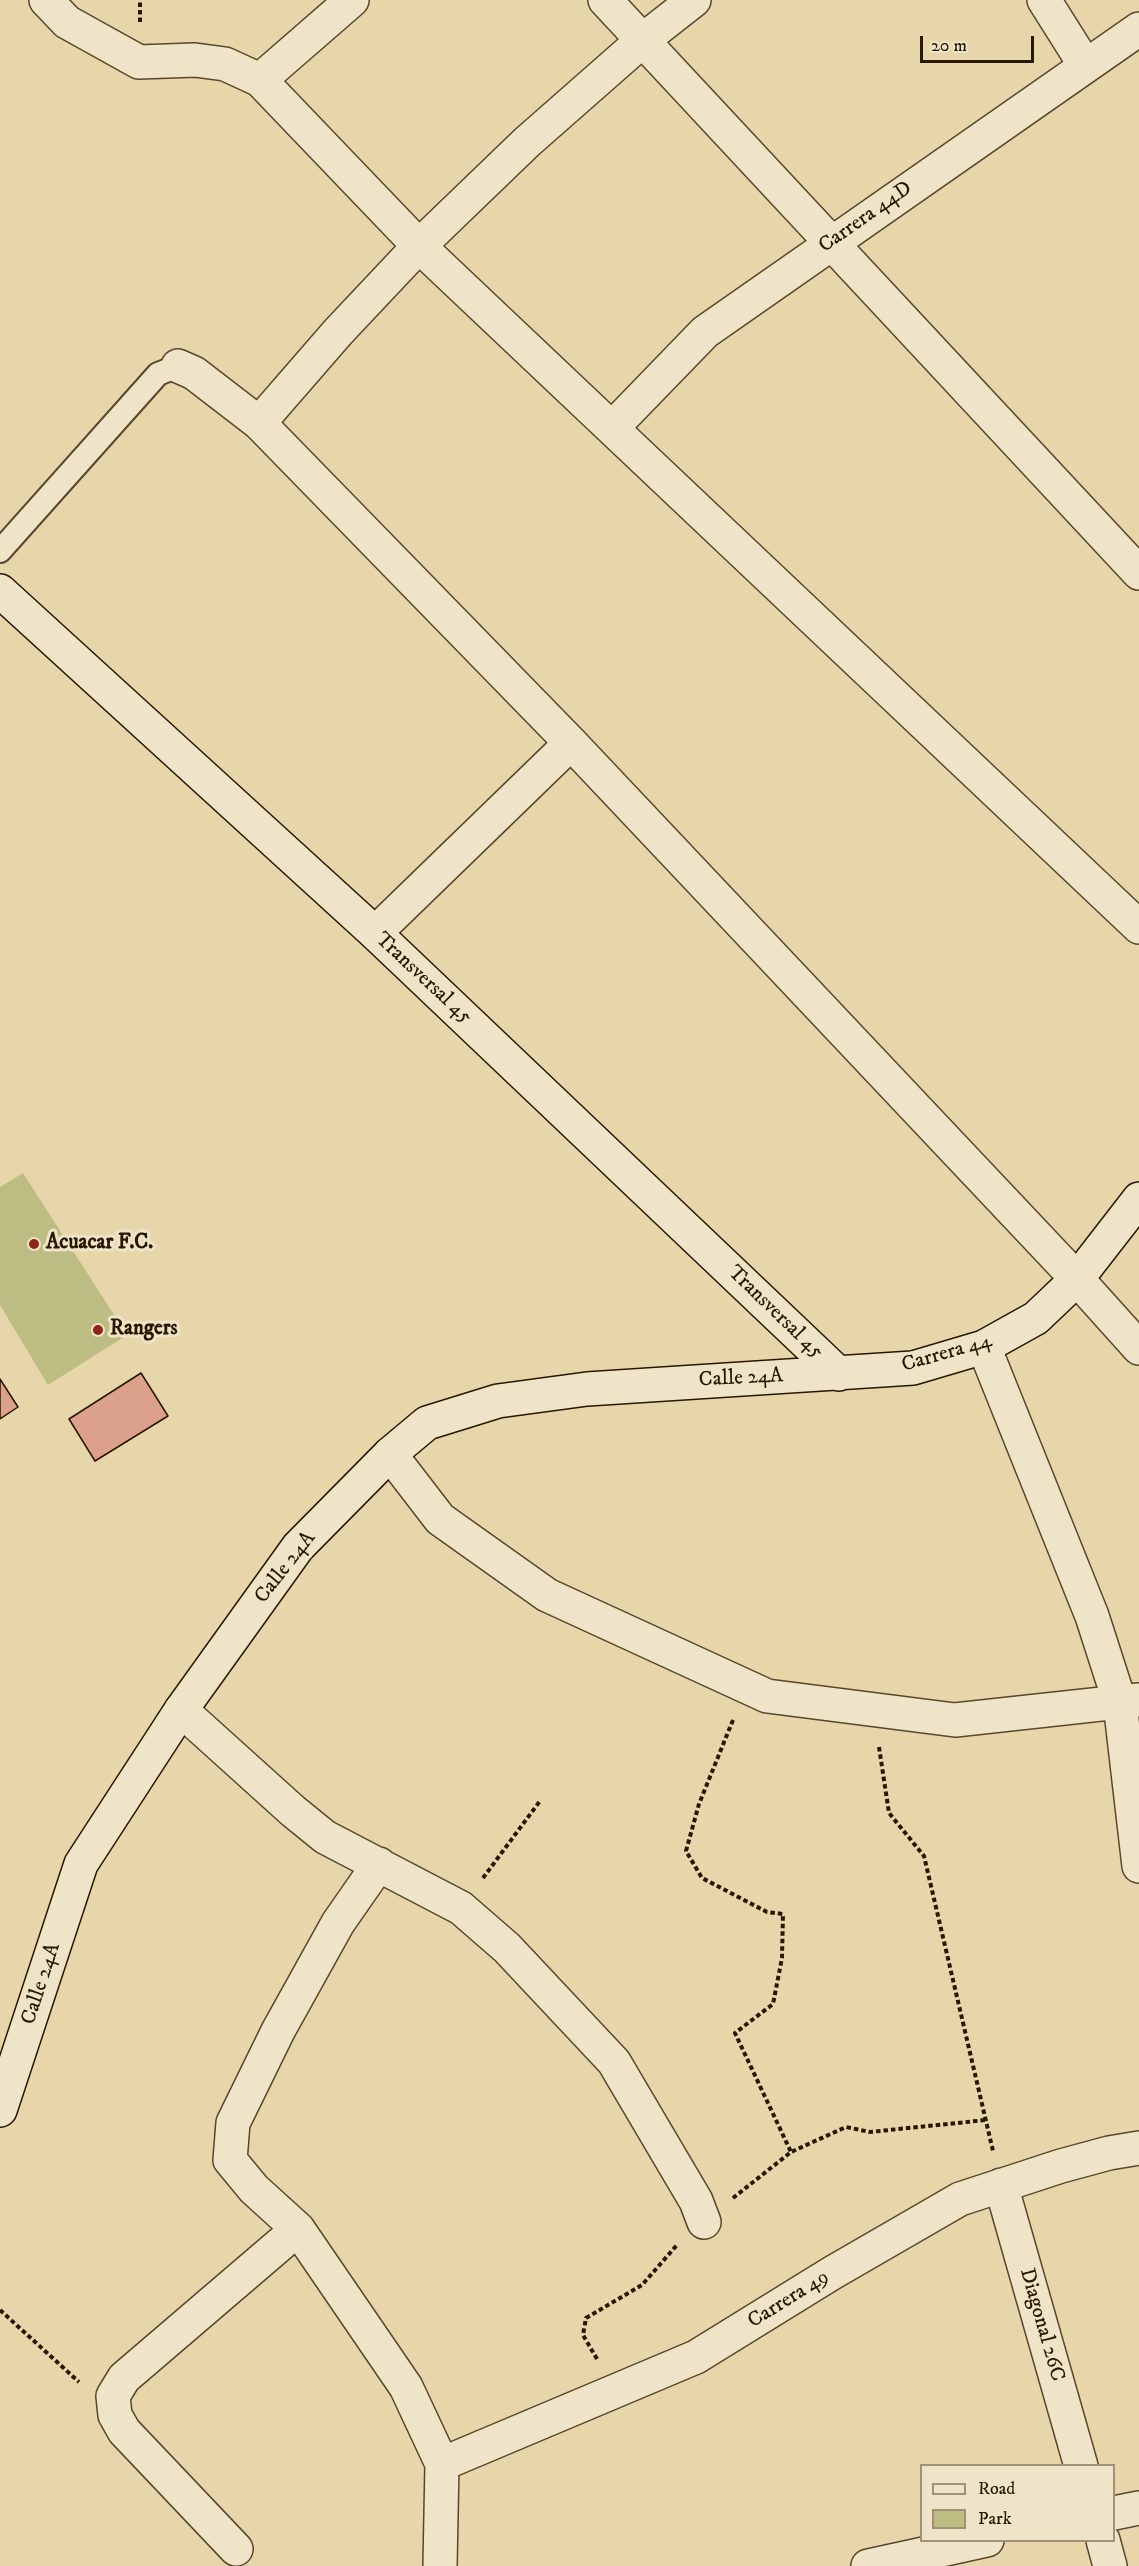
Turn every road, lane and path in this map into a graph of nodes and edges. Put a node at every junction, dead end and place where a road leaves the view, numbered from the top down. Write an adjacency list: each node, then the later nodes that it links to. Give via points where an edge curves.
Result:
1 (46, 0): 9 (street, via 67,22 139,62 195,60 225,64)
2 (352, 0): 9 (street)
3 (605, 0): 7 (street)
4 (694, 0): 7 (street)
5 (1044, 0): 8 (street)
6 (1139, 29): 8 (street, Carrera 44D)
7 (643, 40): 10 (street); 11 (street, via 527,142)
8 (1085, 65): 10 (street, Carrera 44D)
9 (260, 80): 11 (street)
10 (831, 242): 14 (street, Carrera 44D, via 705,332); 16 (street)
11 (419, 246): 13 (street); 14 (street)
12 (178, 366): 13 (street, via 194,373); 15 (lane, via 158,374)
13 (259, 423): 18 (street)
14 (612, 428): 19 (street)
15 (0, 551)
16 (1139, 573)
17 (0, 591): 20 (street, Transversal 45)
18 (571, 743): 20 (street); 22 (street)
19 (1139, 927)
20 (375, 933): 25 (street, Transversal 45)
21 (1139, 1199): 22 (street, Carrera 44)
22 (1077, 1279): 23 (street, Carrera 44, via 1036,1318); 24 (street)
23 (984, 1347): 25 (street, Carrera 44, via 913,1368); 28 (street)
24 (1139, 1348)
25 (839, 1374): 26 (street, Calle 24A, via 587,1389 498,1401 427,1423)
26 (390, 1454): 27 (street, via 440,1519 547,1595); 29 (street, Calle 24A, via 298,1546)
27 (746, 1686): 30 (street, via 766,1696); 38 (path, via 699,1804 686,1851 702,1878 767,1912 783,1914 782,1958 773,2004 735,2033)
28 (1129, 1701): 30 (street, via 954,1719); 33 (street)
29 (181, 1710): 32 (street, via 325,1837); 35 (street, Calle 24A, via 81,1864)
30 (880, 1710): 36 (path, via 879,1746 889,1814 924,1856)
31 (540, 1801): 34 (path)
32 (379, 1864): 34 (street); 41 (street, via 333,1932 233,2123 230,2160 254,2189)
33 (1139, 1866)
34 (461, 1908): 40 (street, via 507,1948 614,2062 696,2201)
35 (0, 2110)
36 (986, 2120): 38 (path, via 870,2132 846,2127); 39 (path)
37 (1139, 2148): 39 (street, Carrera 49)
38 (791, 2152): 40 (path)
39 (1001, 2185): 43 (street, Carrera 49, via 960,2199 696,2358); 46 (street, Diagonal 26C)
40 (704, 2222): 43 (path, via 672,2250 642,2285 586,2318 583,2335)
41 (298, 2229): 44 (street, via 124,2378 112,2396); 45 (street, via 406,2387)
42 (0, 2310): 44 (path)
43 (616, 2390): 45 (street, Carrera 49)
44 (114, 2415): 51 (street, via 124,2431)
45 (442, 2464): 52 (street)
46 (1080, 2464)
47 (1139, 2508): 48 (street)
48 (1115, 2513)
49 (982, 2542): 53 (street)
50 (1103, 2542): 54 (street)
51 (236, 2549)
52 (440, 2566)
53 (868, 2566)
54 (1110, 2566)

